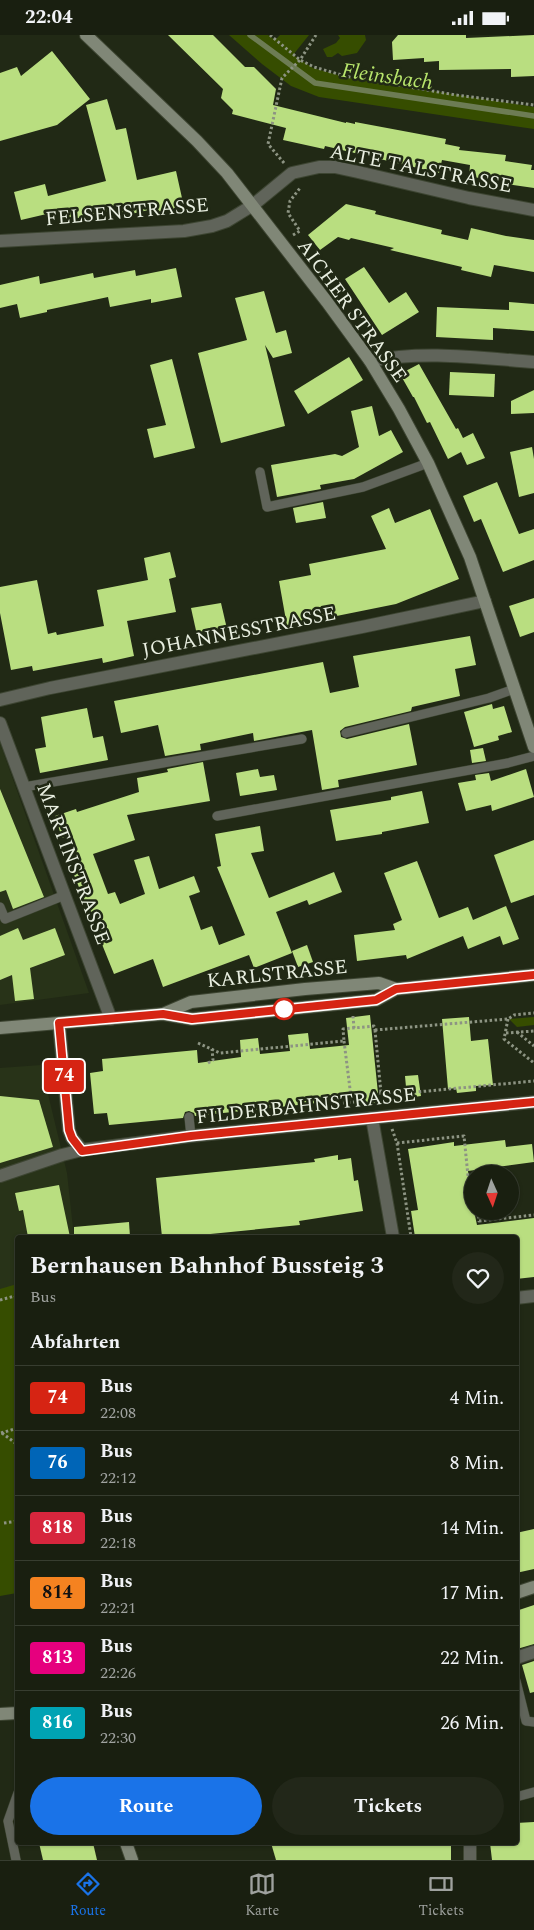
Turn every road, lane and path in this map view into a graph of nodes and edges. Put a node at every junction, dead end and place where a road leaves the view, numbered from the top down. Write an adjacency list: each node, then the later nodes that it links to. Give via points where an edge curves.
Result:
1 (86, 35): 8 (main road, AICHER STRASSE, via 197,141)
2 (270, 35): 4 (path)
3 (316, 35): 4 (path)
4 (300, 60): 5 (path, via 346,76); 6 (path, via 282,78 268,144)
5 (534, 105)
6 (292, 173): 8 (street, ALTE TALSTRASSE); 9 (street, ALTE TALSTRASSE, via 335,167)
7 (302, 186): 11 (path, via 290,201 288,213 300,231)
8 (253, 205): 10 (street, FELSENSTRASSE, via 227,221 199,229); 11 (main road, AICHER STRASSE)
9 (534, 210)
10 (0, 241)
11 (281, 244): 12 (main road, AICHER STRASSE)
12 (370, 361): 13 (street, via 422,354); 14 (main road, AICHER STRASSE)
13 (534, 362)
14 (428, 463): 15 (lane, via 363,487 267,507); 16 (main road, AICHER STRASSE, via 470,557)
15 (260, 473)
16 (485, 601): 17 (main road, AICHER STRASSE); 18 (street, JOHANNESSTRASSE)
17 (514, 689): 20 (lane); 22 (main road, AICHER STRASSE)
18 (0, 700)
19 (0, 723): 24 (street, MARTINSTRASSE)
20 (346, 733)
21 (302, 739): 24 (lane)
22 (534, 747)
23 (534, 755): 25 (lane, via 508,763)
24 (24, 787): 26 (street, MARTINSTRASSE)
25 (217, 816)
26 (65, 895): 27 (lane, via 5,919); 36 (street, MARTINSTRASSE)
27 (0, 907)
28 (534, 975): 30 (main road, KARLSTRASSE)
29 (305, 989): 30 (main road, KARLSTRASSE, via 380,983); 31 (main road, KARLSTRASSE); 32 (main road, via 311,998)
30 (396, 989): 32 (main road, KARLSTRASSE, via 376,1000)
31 (241, 996): 34 (main road, KARLSTRASSE, via 191,1002); 35 (main road, via 228,1006 228,1010)
32 (305, 1007): 35 (main road, KARLSTRASSE)
33 (534, 1013): 39 (path, via 514,1015)
34 (163, 1014): 35 (main road, KARLSTRASSE, via 192,1019); 36 (main road, KARLSTRASSE)
35 (236, 1014)
36 (112, 1019): 40 (main road, KARLSTRASSE)
37 (353, 1019): 38 (path)
38 (358, 1019)
39 (508, 1019): 42 (path); 45 (path)
40 (59, 1023): 41 (main road, KARLSTRASSE); 62 (street, via 69,1130)
41 (0, 1028)
42 (375, 1030): 46 (path, via 374,1026 343,1029); 53 (path)
43 (534, 1031): 44 (path)
44 (516, 1032): 45 (path); 48 (path)
45 (506, 1033): 51 (path, via 504,1039)
46 (344, 1041): 49 (path, via 220,1053); 54 (path)
47 (198, 1043): 49 (path)
48 (534, 1046)
49 (212, 1049): 50 (path, via 213,1060)
50 (208, 1063)
51 (534, 1063)
52 (534, 1081): 53 (path)
53 (381, 1093): 54 (path)
54 (351, 1097): 56 (path, via 353,1102)
55 (534, 1102): 57 (street, FILDERBAHNSTRASSE)
56 (343, 1103)
57 (388, 1116): 59 (street, FILDERBAHNSTRASSE); 61 (path)
58 (189, 1117): 60 (lane)
59 (372, 1118): 60 (street, FILDERBAHNSTRASSE); 67 (street)
60 (191, 1136): 62 (street, FILDERBAHNSTRASSE)
61 (397, 1143): 63 (path, via 464,1136); 68 (path)
62 (82, 1151): 64 (street, FILDERBAHNSTRASSE)
63 (467, 1165)
64 (0, 1176)
65 (534, 1215): 66 (path)
66 (519, 1217)
67 (393, 1235)
68 (411, 1235)
69 (15, 1296): 72 (path)
70 (534, 1296): 71 (street)
71 (519, 1298)
72 (0, 1300)
73 (15, 1429): 74 (path)
74 (1, 1433): 75 (path)
75 (15, 1443)
76 (15, 1521): 77 (path)
77 (4, 1523)
78 (534, 1587): 79 (main road)
79 (519, 1592)
80 (534, 1652): 81 (street)
81 (519, 1658)
82 (519, 1693): 85 (lane, via 526,1721)
83 (15, 1713): 84 (main road)
84 (0, 1714)
85 (534, 1722)
86 (534, 1793): 87 (lane)
87 (519, 1796)
88 (15, 1801): 91 (lane, via 8,1821)
89 (127, 1845): 92 (main road)
90 (470, 1845): 93 (street)
91 (16, 1860)
92 (132, 1860)
93 (470, 1860)

